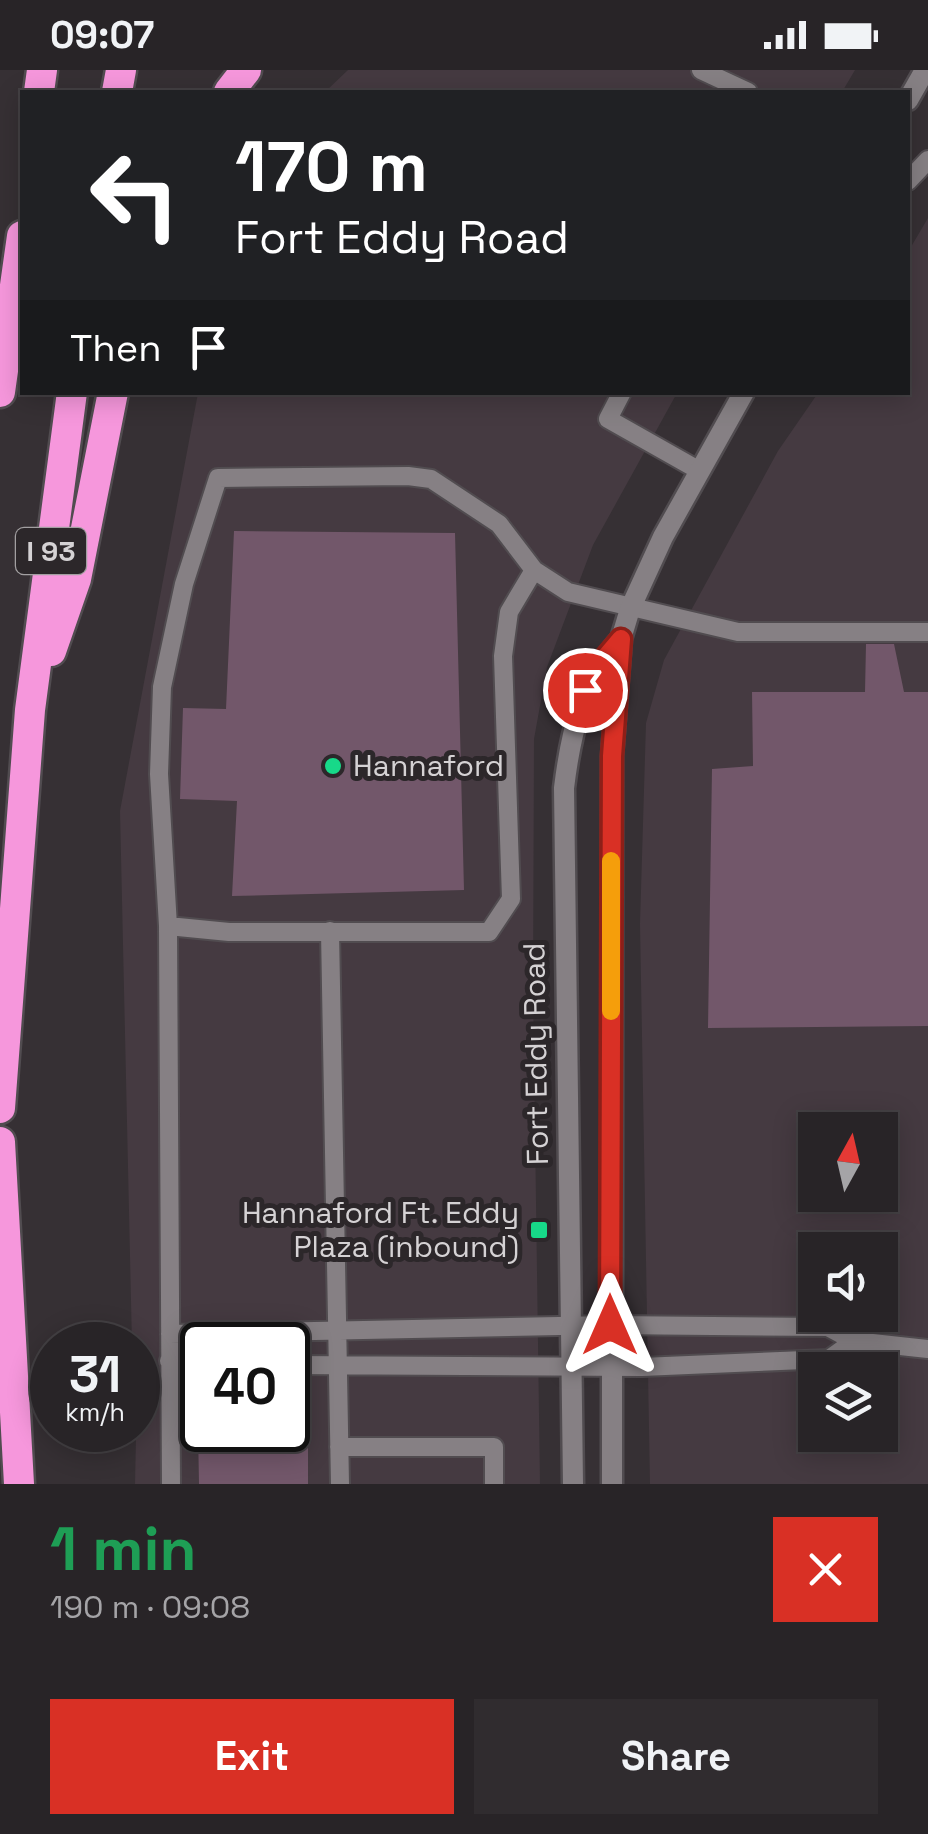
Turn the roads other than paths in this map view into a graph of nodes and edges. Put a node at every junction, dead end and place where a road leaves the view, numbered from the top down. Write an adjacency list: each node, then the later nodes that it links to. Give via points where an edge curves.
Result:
1 (246, 70): 4 (highway)
2 (701, 70): 5 (lane)
3 (925, 70): 6 (street)
4 (231, 90)
5 (744, 90)
6 (910, 96)
7 (928, 160): 8 (lane)
8 (910, 178)
9 (20, 250): 10 (highway)
10 (0, 392)
11 (72, 395): 20 (highway, I 93)
12 (112, 395): 20 (highway, via 76,579)
13 (620, 395): 15 (lane, via 608,420)
14 (742, 395): 15 (street, Fort Eddy Road)
15 (700, 470): 17 (street, Fort Eddy Road)
16 (534, 570): 17 (lane, via 568,592); 21 (lane, via 499,524 431,480 218,478 184,584 162,687); 22 (lane, via 509,612 503,656 511,899 489,932)
17 (630, 609): 18 (lane, via 738,632); 19 (street, Fort Eddy Road)
18 (928, 632)
19 (621, 639): 25 (street, Fort Eddy Road, via 612,756); 26 (street, Fort Eddy Road, via 585,690 570,736 564,788)
20 (30, 710): 23 (highway, I 93)
21 (168, 926): 22 (lane); 27 (lane)
22 (330, 931): 28 (lane)
23 (0, 1108)
24 (0, 1142): 38 (highway)
25 (610, 1325): 26 (lane); 29 (lane, via 828,1327); 34 (street, Fort Eddy Road)
26 (569, 1328): 28 (lane); 33 (street, Fort Eddy Road)
27 (170, 1334): 28 (lane); 31 (lane)
28 (338, 1334): 36 (lane)
29 (854, 1342): 30 (lane); 34 (lane, via 829,1360)
30 (928, 1349)
31 (169, 1362): 32 (lane); 39 (lane)
32 (180, 1362)
33 (570, 1365): 34 (lane); 36 (lane); 42 (street, Fort Eddy Road)
34 (613, 1366): 43 (street, Fort Eddy Road)
35 (310, 1367): 36 (lane)
36 (338, 1368): 37 (lane)
37 (339, 1448): 40 (lane); 41 (lane, via 494,1447)
38 (19, 1484)
39 (171, 1484)
40 (340, 1484)
41 (494, 1484)
42 (573, 1484)
43 (612, 1484)

